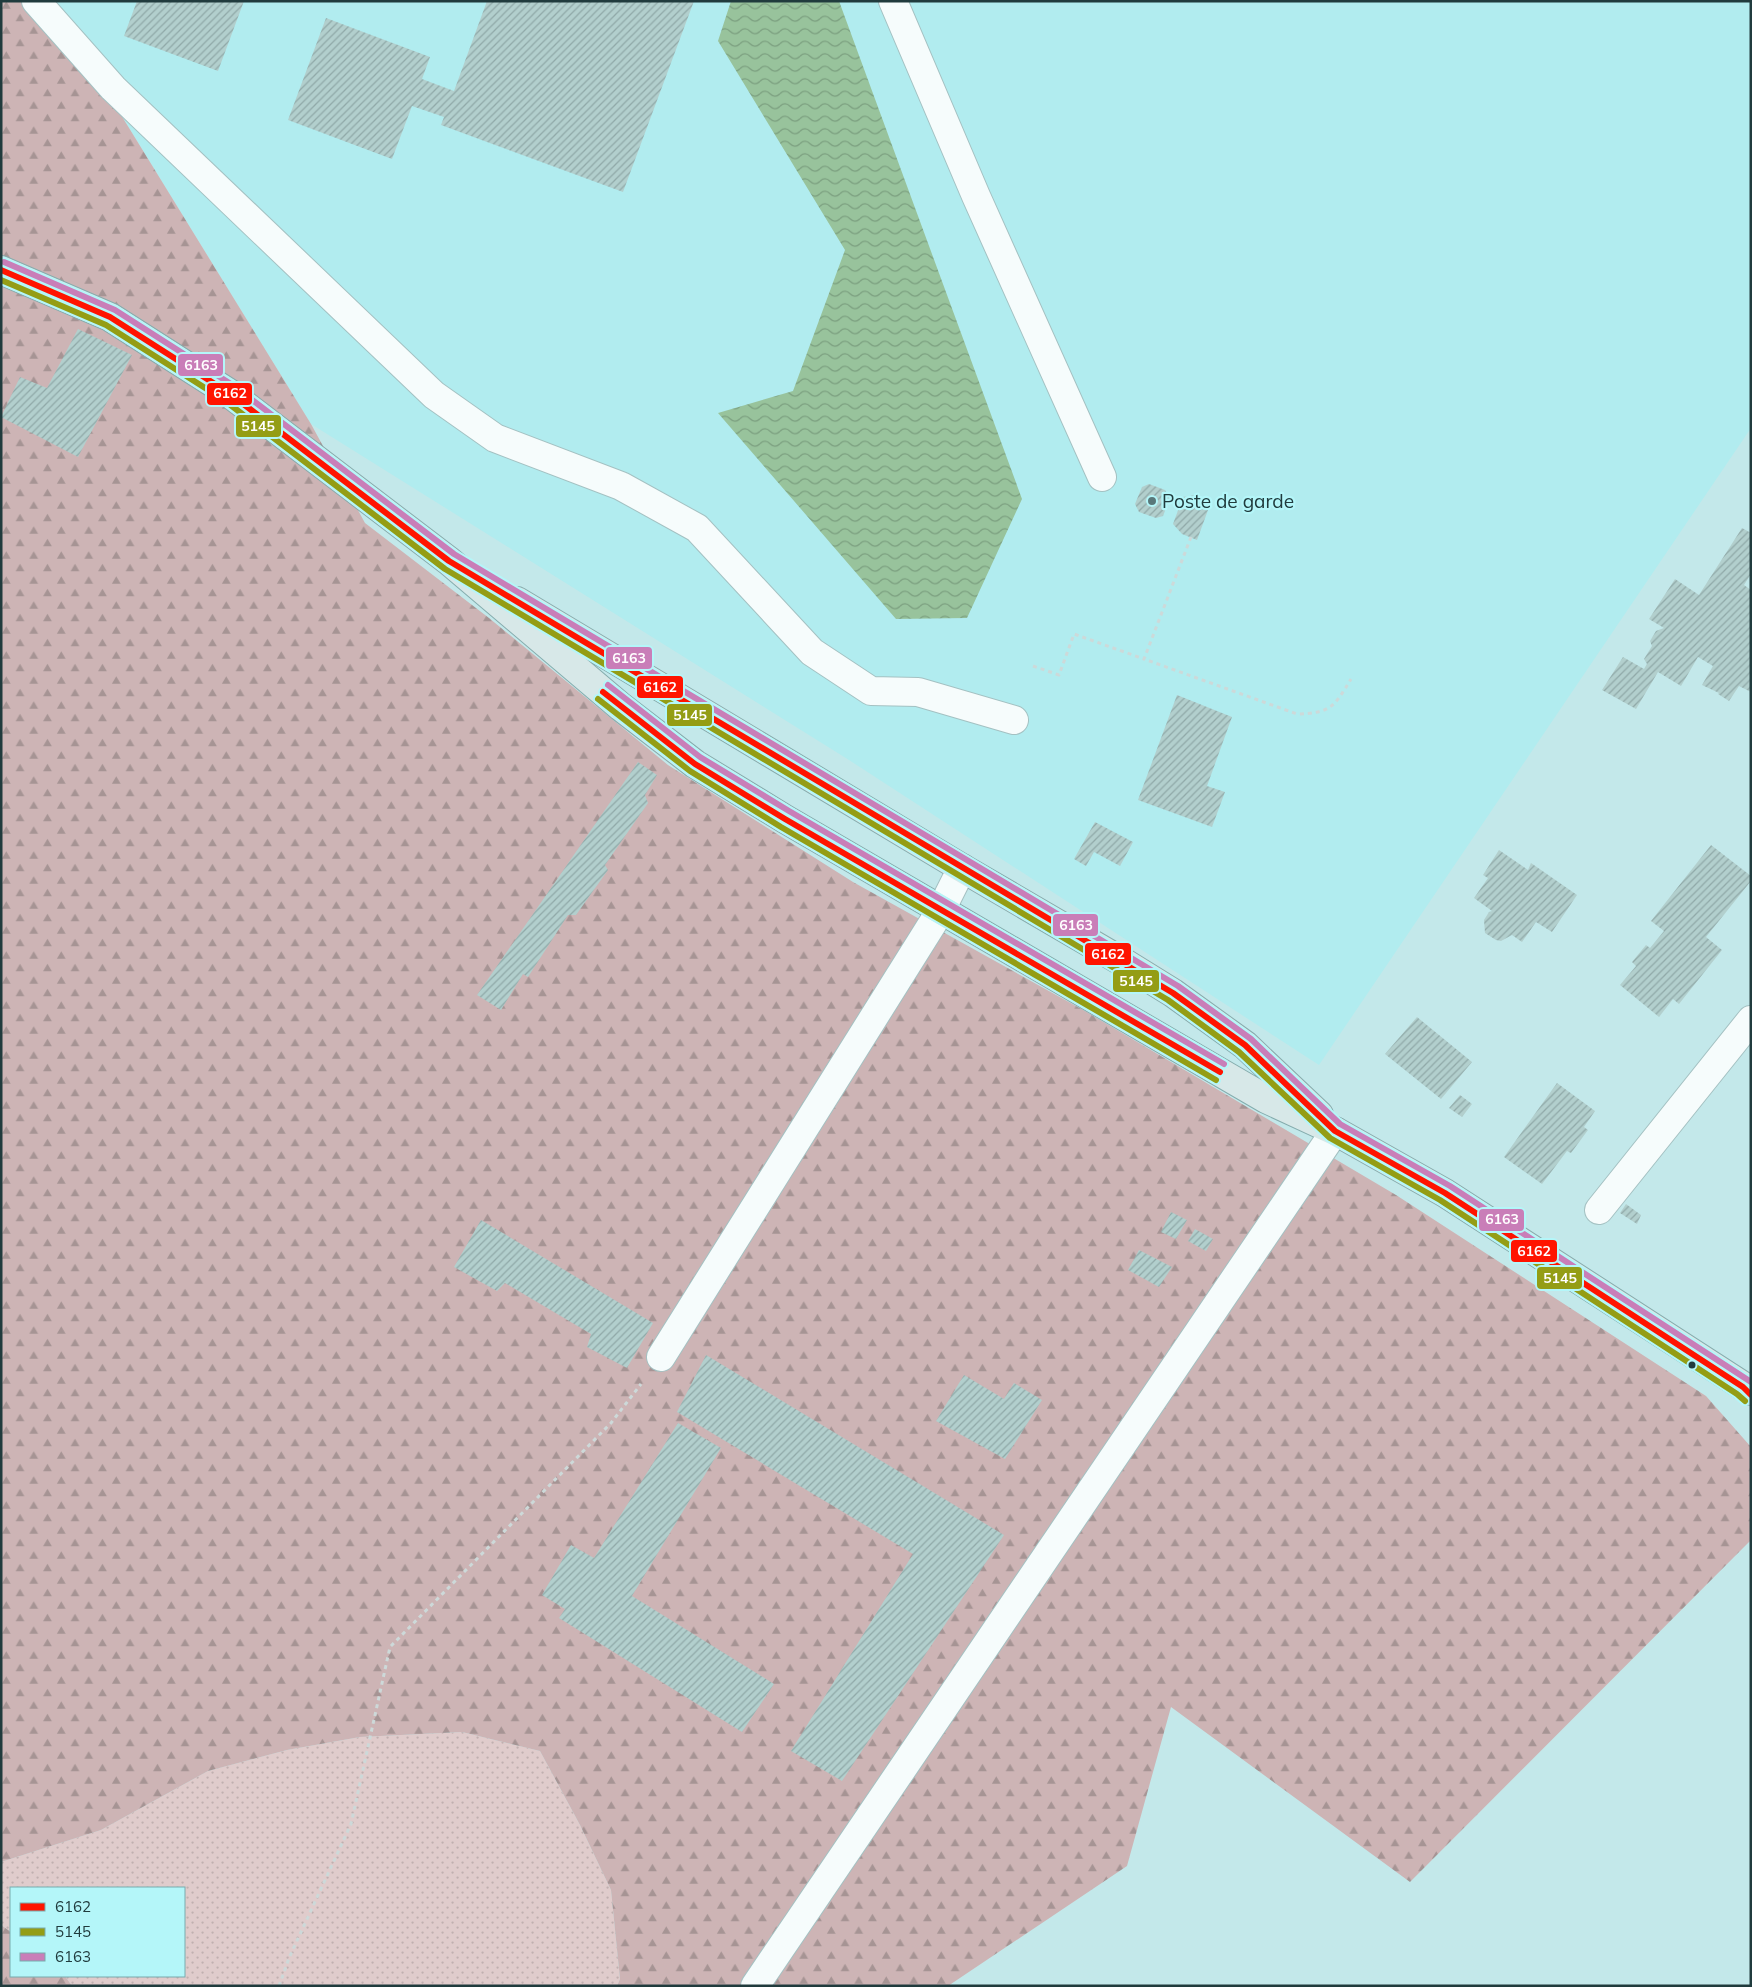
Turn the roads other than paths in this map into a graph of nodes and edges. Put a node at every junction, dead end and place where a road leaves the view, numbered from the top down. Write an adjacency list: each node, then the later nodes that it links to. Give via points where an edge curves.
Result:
1 (36, 1): 6 (street, via 113,88 434,395 495,438 621,486 697,528 812,652 871,691 918,692)
2 (893, 1): 4 (street, via 976,196)
3 (1, 270): 5 (main road, via 110,317 228,393)
4 (1102, 476)
5 (450, 561): 7 (main road); 8 (main road, via 621,707 695,764)
6 (1014, 720)
7 (962, 868): 8 (street); 10 (main road, via 1172,993 1245,1045)
8 (941, 910): 10 (main road, via 1266,1099); 12 (street)
9 (1751, 1020): 11 (street)
10 (1335, 1131): 13 (main road, via 1445,1193); 14 (street)
11 (1599, 1210)
12 (661, 1358)
13 (1748, 1391)
14 (755, 1986)

